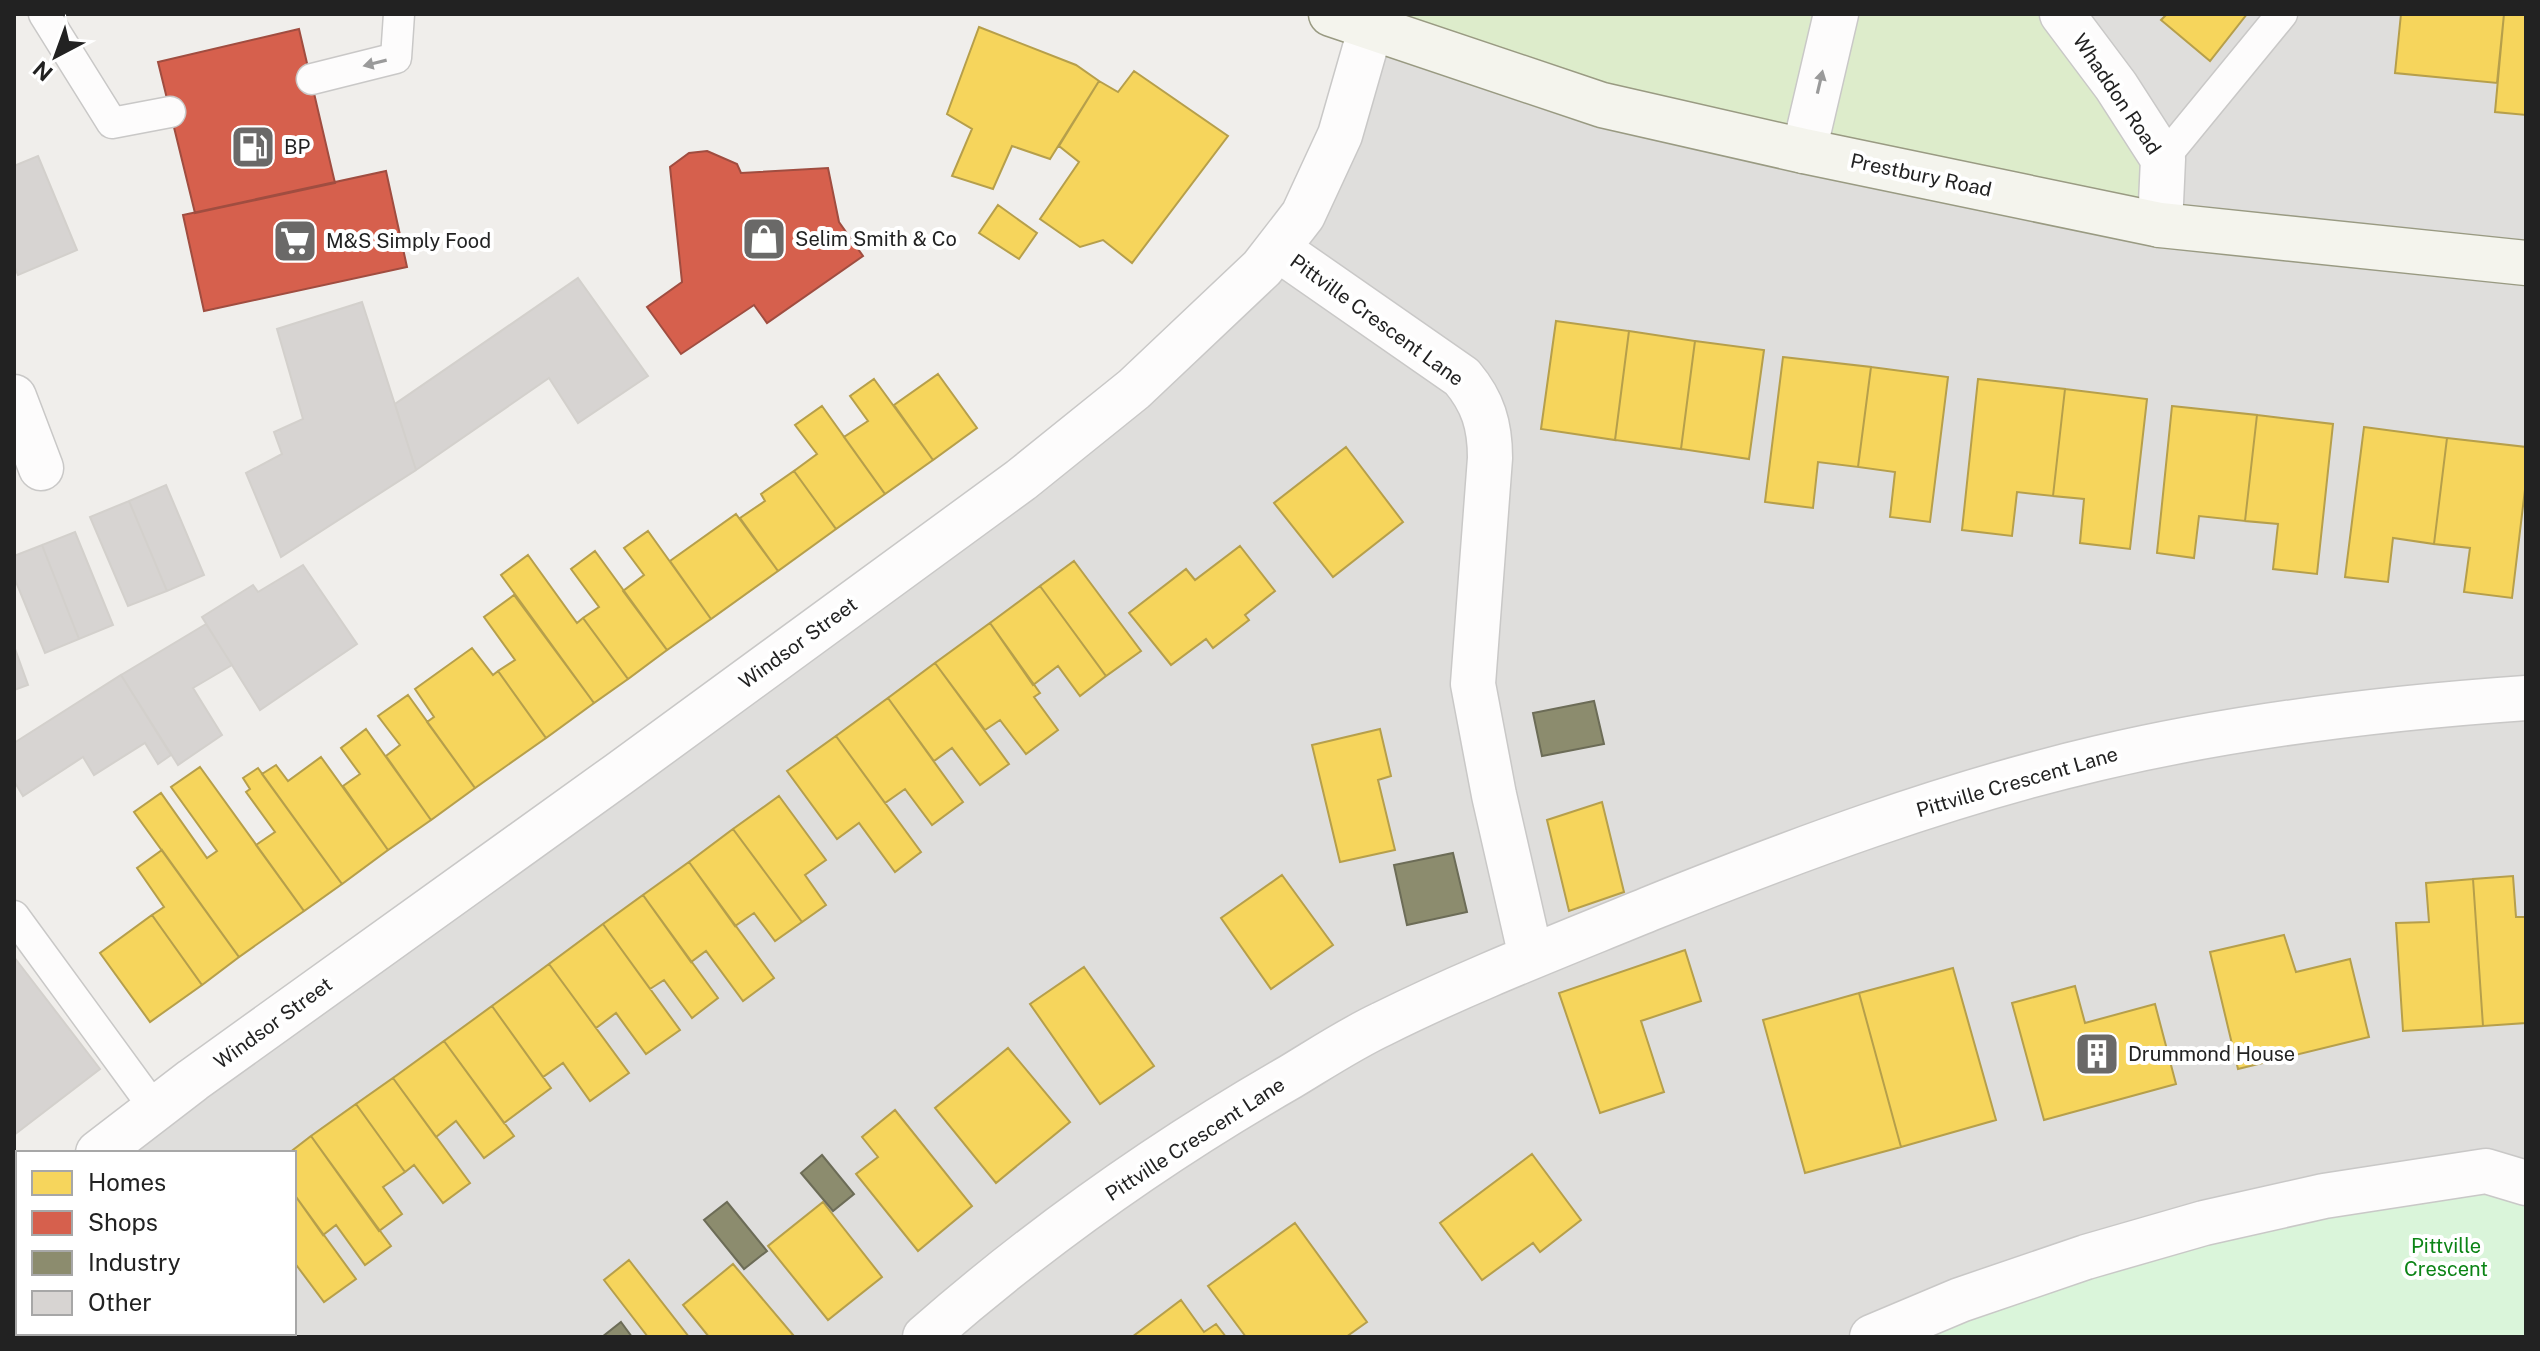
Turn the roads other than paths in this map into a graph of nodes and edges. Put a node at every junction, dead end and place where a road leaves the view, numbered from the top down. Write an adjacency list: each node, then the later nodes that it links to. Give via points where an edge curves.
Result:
1 (44, 14): 9 (lane, via 112,123)
2 (399, 14): 8 (lane, one-way to 8, via 396,58)
3 (1331, 14): 7 (main road, Prestbury Road)
4 (1836, 14): 10 (street, one-way to 4)
5 (2062, 14): 11 (street, Whaddon Road)
6 (2282, 14): 11 (lane)
7 (1371, 27): 10 (main road, Prestbury Road, via 1602,105); 13 (street, Windsor Street, via 1334,148 1303,215)
8 (312, 79)
9 (170, 112)
10 (1804, 151): 12 (main road, Prestbury Road)
11 (2163, 159): 12 (street, Whaddon Road)
12 (2160, 225): 14 (main road, Prestbury Road)
13 (1278, 249): 19 (street, Pittville Crescent Lane, via 1454,371 1484,411 1490,458 1473,684); 20 (street, Windsor Street, via 1134,389 1021,480)
14 (2526, 263)
15 (14, 397): 16 (street)
16 (41, 468)
17 (2526, 698): 19 (street, Pittville Crescent Lane, via 2397,707 2246,727 2098,758 1951,798 1822,842)
18 (14, 916): 20 (lane)
19 (1531, 957): 23 (street, Pittville Crescent Lane, via 1379,1025 1217,1119 1070,1221)
20 (155, 1109): 21 (street, Windsor Street)
21 (101, 1151)
22 (2526, 1183): 24 (street, via 2486,1171 2324,1196 2204,1223 1960,1300)
23 (925, 1337)
24 (1872, 1337)

